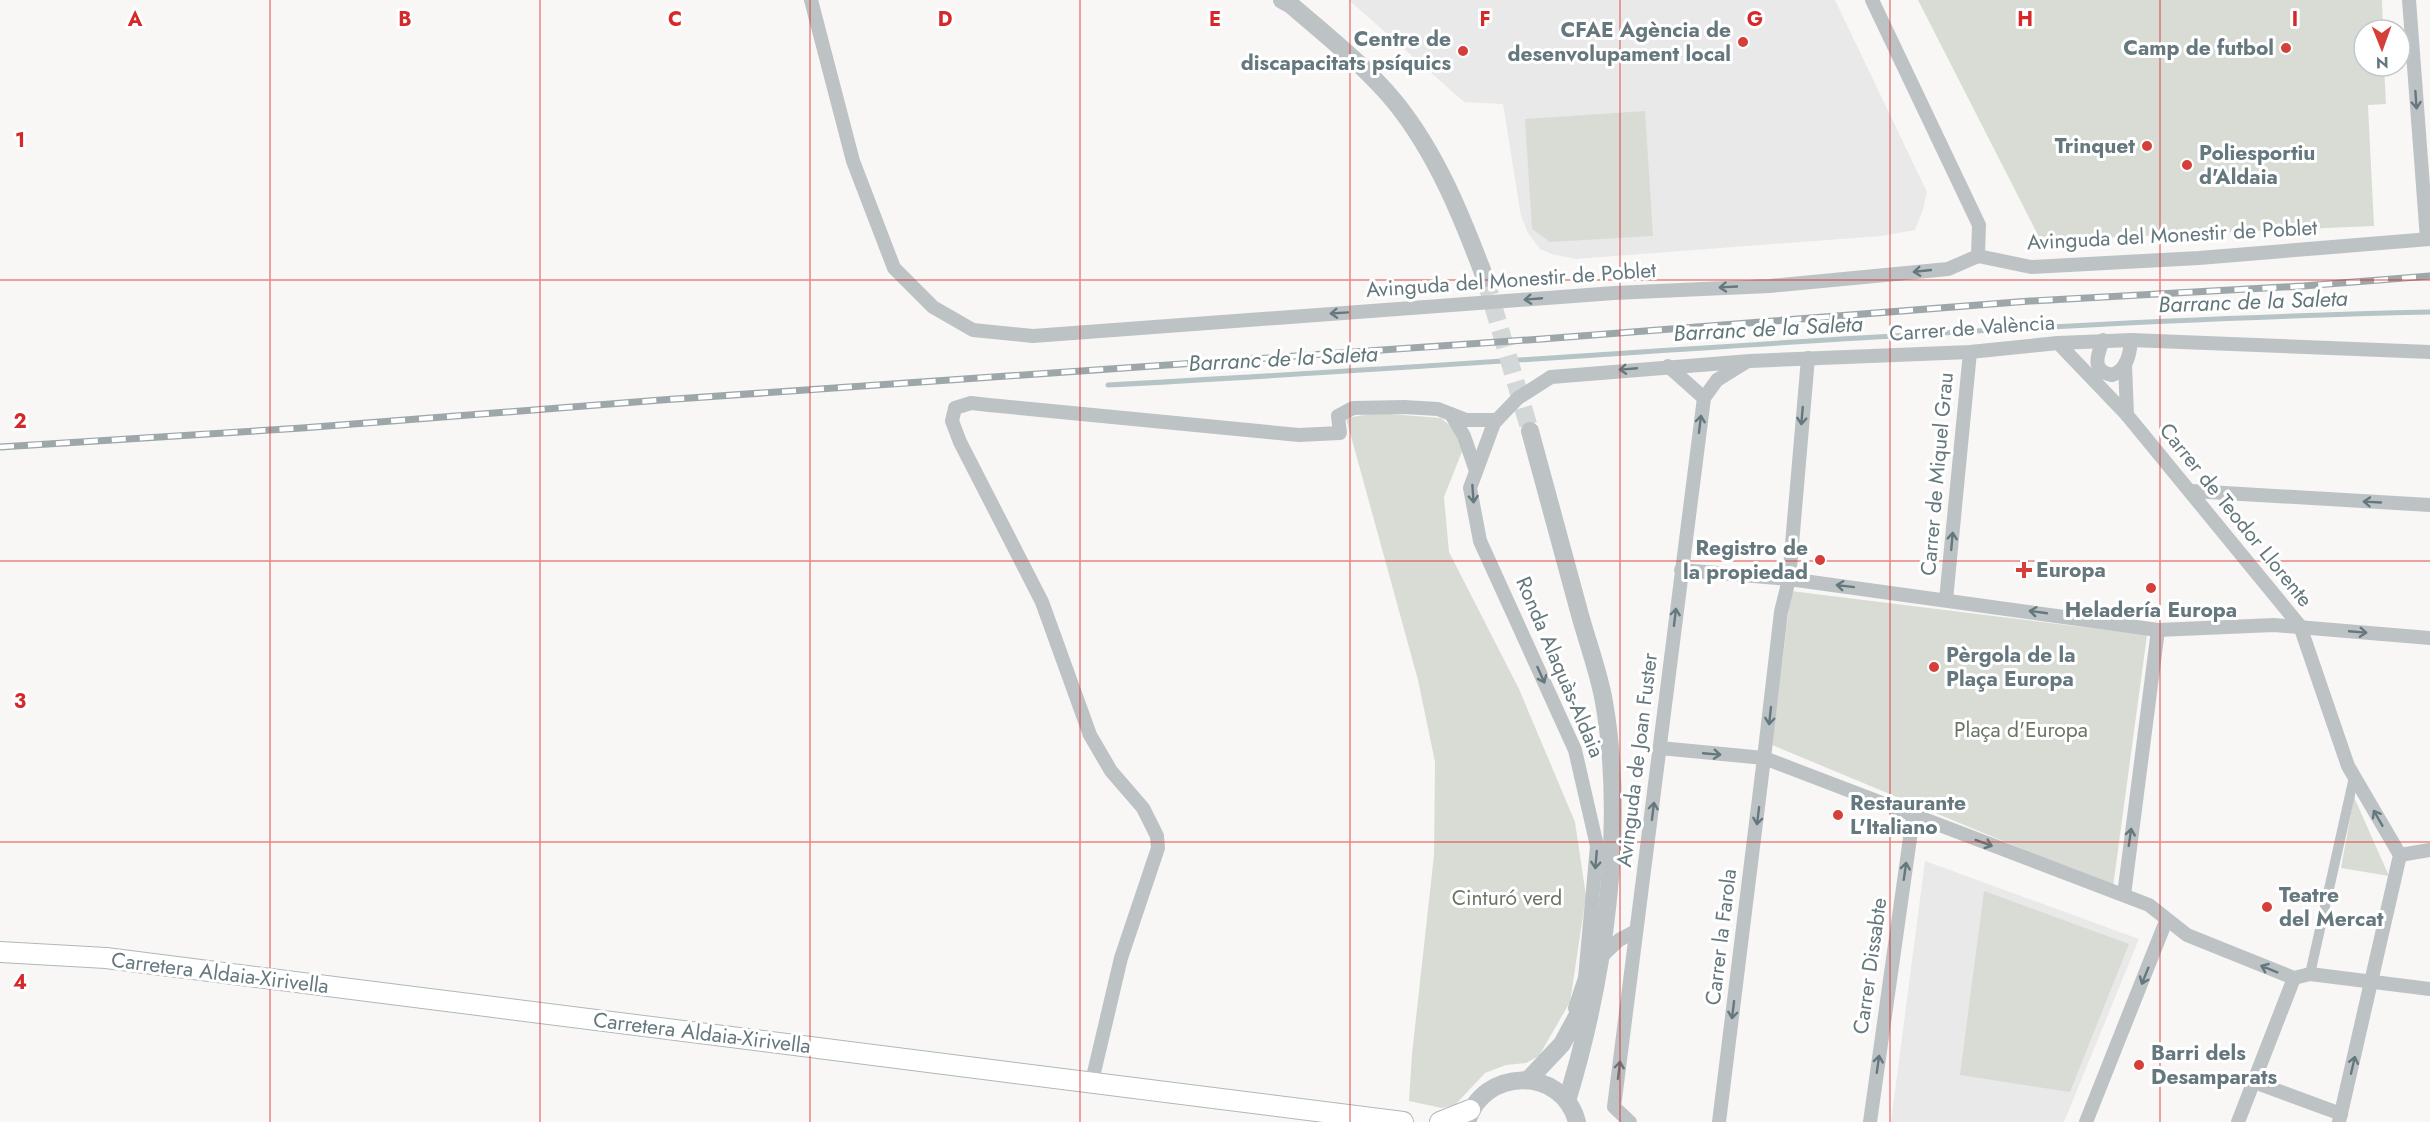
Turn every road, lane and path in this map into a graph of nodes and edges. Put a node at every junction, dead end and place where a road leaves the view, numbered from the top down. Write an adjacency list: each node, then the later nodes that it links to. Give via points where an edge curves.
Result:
1 (811, 0): 6 (street, Avinguda del Monestir de Poblet, one-way to 1, via 1948,269 1770,285 1614,292 1033,336 973,330 933,307 894,268 853,161)
2 (1872, 0): 6 (street, via 1979,225)
3 (2409, 0): 5 (street, one-way to 5)
4 (1287, 2): 7 (street, via 1355,60 1396,103 1460,211)
5 (2428, 239): 6 (street, Avinguda del Monestir de Poblet, via 2031,267)
6 (1978, 256)
7 (1485, 278)
8 (2103, 340): 9 (street, Carrer de València); 10 (street, Carrer de València); 17 (street)
9 (2132, 340): 12 (street, Carrer de València); 15 (street)
10 (2058, 343): 11 (street, Carrer de València); 19 (street, Carrer de Teodor Llorente)
11 (1970, 352): 13 (street, Carrer de València); 30 (street, Carrer de Miquel Grau, one-way to 11)
12 (2430, 352)
13 (1808, 358): 14 (street, Carrer de València); 29 (street, one-way to 29)
14 (1749, 361): 16 (street, Carrer de València); 20 (street, via 1717,380)
15 (2126, 364): 18 (street); 22 (street)
16 (1668, 366): 20 (street); 23 (street, Carrer de València, one-way to 23, via 1551,377 1518,398)
17 (2097, 367): 18 (street); 19 (street)
18 (2112, 375): 19 (street)
19 (2092, 380): 22 (street, Carrer de Teodor Llorente)
20 (1704, 398): 28 (street, Avinguda de Joan Fuster, one-way to 20)
21 (1451, 414): 23 (street, via 1466,420); 25 (street, via 1464,436); 52 (street, via 1438,409 1353,408 1338,416 1340,433 1299,435 989,405 955,408 952,421 960,442 1042,602 1090,735 1111,771 1143,807 1157,836 1158,848 1121,958)
22 (2127, 415): 26 (street, Carrer de Teodor Llorente)
23 (1497, 420): 25 (street, Ronda Alaquàs-Aldaia)
24 (1530, 431): 44 (street, Ronda Alaquàs-Aldaia, via 1604,701 1612,766 1611,864)
25 (1476, 471): 50 (street, Ronda Alaquàs-Aldaia, one-way to 50, via 1470,488 1480,541 1575,750 1597,846 1585,978)
26 (2191, 491): 27 (street, one-way to 26); 31 (street, Carrer de Teodor Llorente)
27 (2430, 505)
28 (1682, 570): 29 (street); 34 (street, Avinguda de Joan Fuster, one-way to 28)
29 (1788, 579): 30 (street, one-way to 29); 35 (street, one-way to 35)
30 (1946, 600): 32 (street, one-way to 30)
31 (2300, 626): 32 (street); 33 (street, one-way to 33); 36 (street, Carrer de Teodor Llorente)
32 (2158, 630): 40 (street, one-way to 32)
33 (2430, 638)
34 (1660, 748): 35 (street, one-way to 35); 42 (street, Avinguda de Joan Fuster, one-way to 34)
35 (1764, 758): 37 (street); 61 (street, Carrer la Farola, one-way to 61)
36 (2354, 777): 39 (street, Carrer de Teodor Llorente, one-way to 36); 45 (street)
37 (1913, 817): 40 (street, one-way to 40); 62 (street, Carrer Dissabte, one-way to 37)
38 (2430, 850): 39 (street)
39 (2400, 855): 47 (street)
40 (2124, 895): 41 (street, via 2149,905)
41 (2166, 921): 46 (street, one-way to 41, via 2187,935); 63 (street, one-way to 63)
42 (1636, 931): 44 (street, via 1619,940); 60 (street, Avinguda de Joan Fuster, one-way to 42, via 1614,1107)
43 (0, 952): 52 (main road, Carretera Aldaia-Xirivella, via 106,958)
44 (1598, 960): 48 (street, Ronda Alaquàs-Aldaia)
45 (2310, 974): 46 (street); 47 (street)
46 (2294, 978): 53 (street)
47 (2371, 982): 49 (street); 56 (street, one-way to 47)
48 (1595, 984): 50 (street, Ronda Alaquàs-Aldaia); 54 (street, Ronda Alaquàs-Aldaia, via 1586,1041)
49 (2430, 989)
50 (1562, 1044): 51 (street, Ronda Alaquàs-Aldaia)
51 (1529, 1079): 54 (street, via 1551,1087); 55 (street, via 1498,1083)
52 (1092, 1081): 58 (main road, Carretera Aldaia-Xirivella)
53 (2254, 1082): 56 (street); 64 (street)
54 (1567, 1101): 57 (street)
55 (1468, 1116): 59 (main road)
56 (2340, 1118)
57 (1578, 1121)
58 (1403, 1122)
59 (1440, 1122)
60 (1630, 1122)
61 (1719, 1122)
62 (1870, 1122)
63 (2086, 1122)
64 (2238, 1122)

